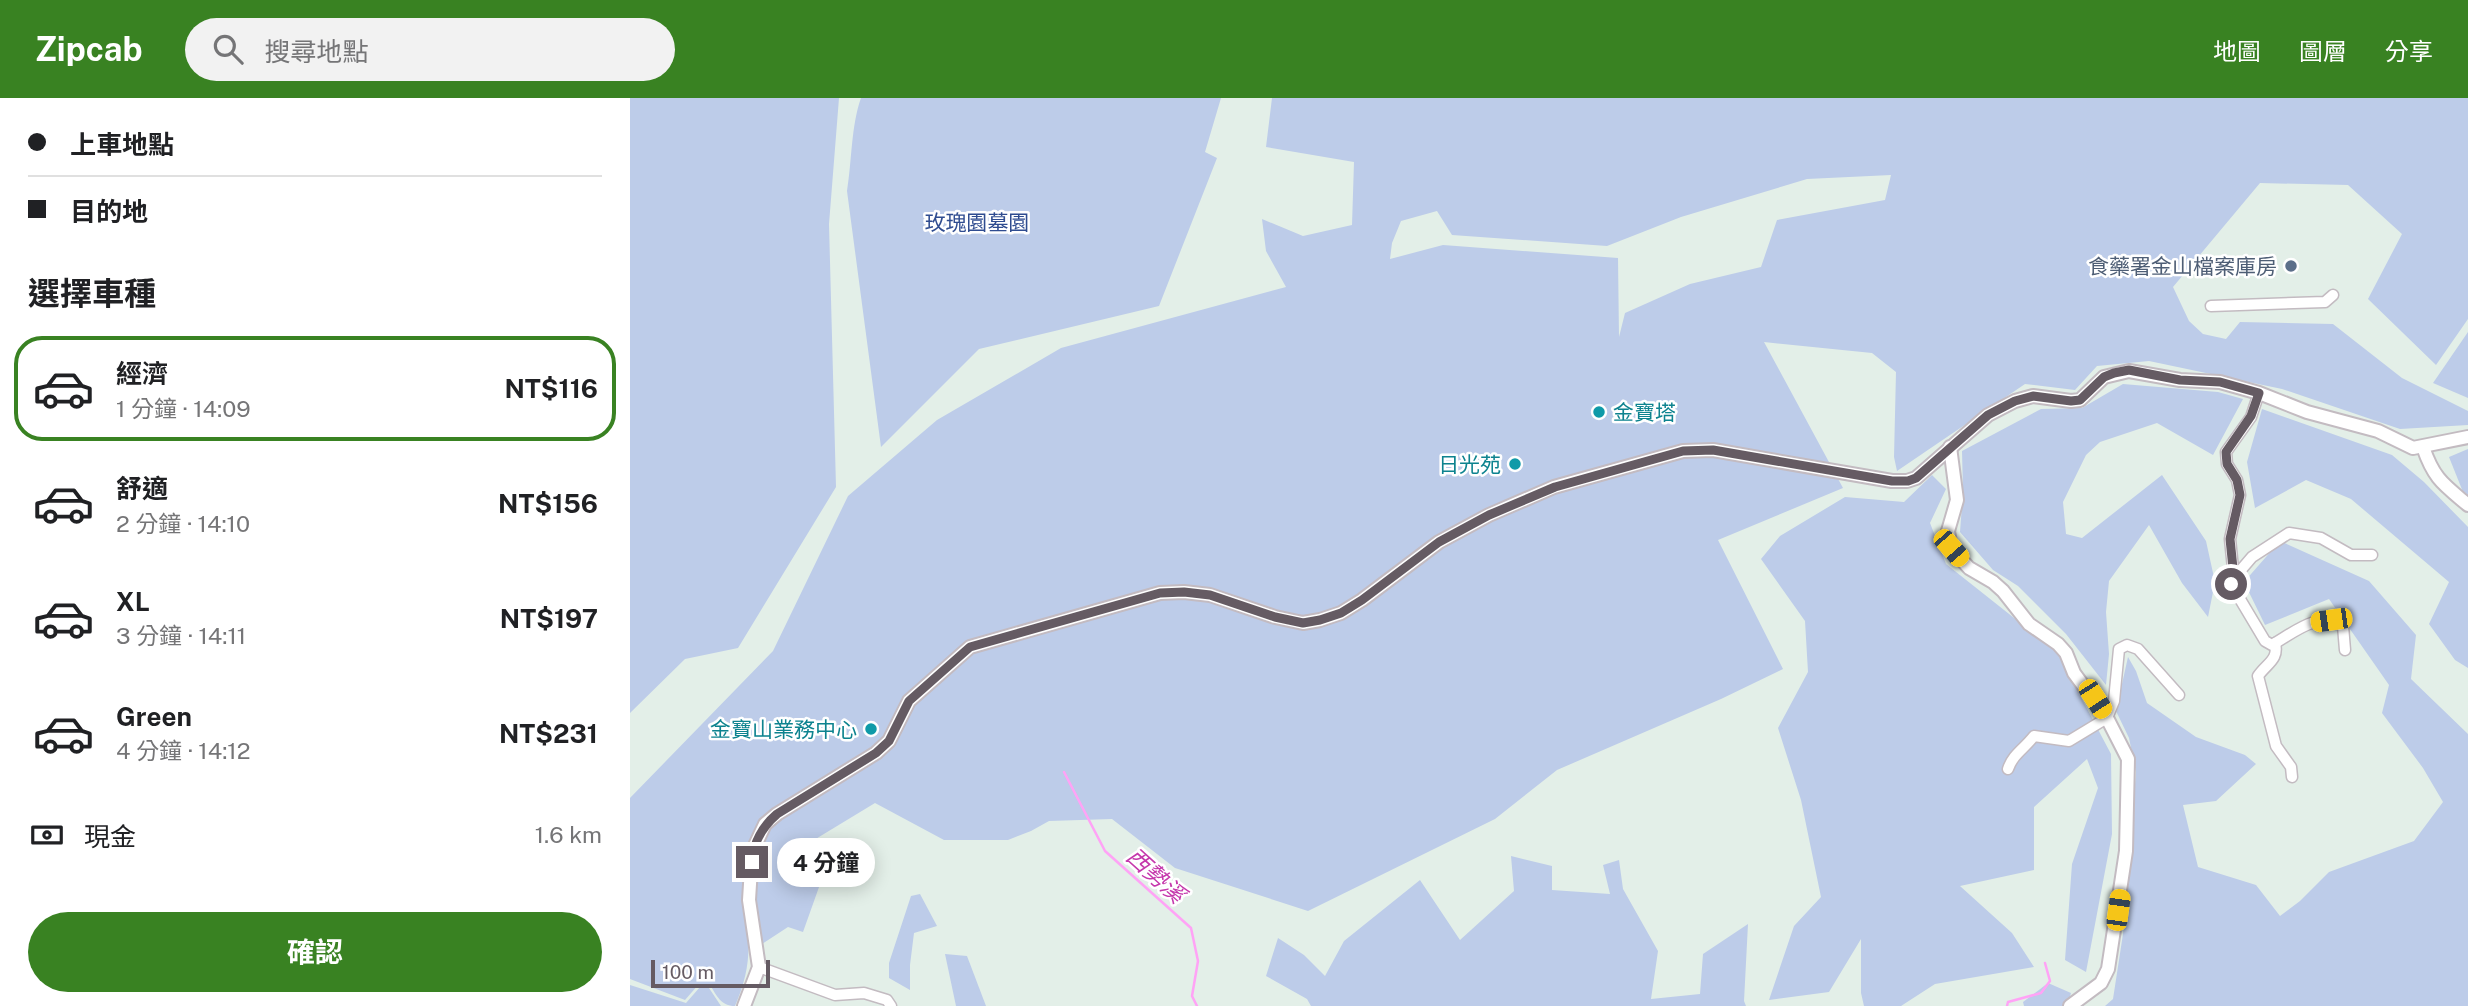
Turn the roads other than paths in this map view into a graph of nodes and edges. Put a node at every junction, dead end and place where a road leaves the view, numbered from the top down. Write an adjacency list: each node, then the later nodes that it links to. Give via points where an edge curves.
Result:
1 (2333, 295): 2 (street, via 2325,302)
2 (2211, 306)
3 (2259, 393): 5 (street, via 2220,382 2129,370 2104,377 2080,400 2033,396 2015,401 1988,415); 6 (street, via 2378,431 2413,448); 9 (street, via 2251,416 2226,452 2240,495 2230,539)
4 (2468, 438): 6 (street)
5 (1950, 447): 13 (street, via 1957,500 1948,531 1951,548 1969,568 2003,591 2029,624 2058,643); 16 (street, via 1908,481 1713,450 1683,451 1555,487 1489,515 1439,542 1362,600 1320,620 1286,620 1210,595 1160,593 970,647 909,701 889,741 876,753 765,824 752,852 749,900)
6 (2423, 447): 7 (street, via 2437,479)
7 (2468, 505)
8 (2372, 555): 9 (street, via 2351,555 2321,538 2289,533 2252,558)
9 (2234, 578): 10 (street, via 2231,584 2265,641)
10 (2275, 643): 11 (street, via 2313,622 2331,620 2343,626); 15 (street, via 2274,660 2258,676 2276,746 2291,766)
11 (2345, 650)
12 (2179, 695): 13 (street, via 2137,649 2127,645 2119,649 2114,701)
13 (2107, 718): 14 (street, via 2069,741 2034,736 2013,755); 19 (street, via 2128,759 2126,851 2108,969 2101,984)
14 (2008, 769)
15 (2292, 777)
16 (759, 967): 17 (street); 18 (street, via 835,995 864,993 887,1000)
17 (744, 1006)
18 (891, 1006)
19 (2070, 1006)

